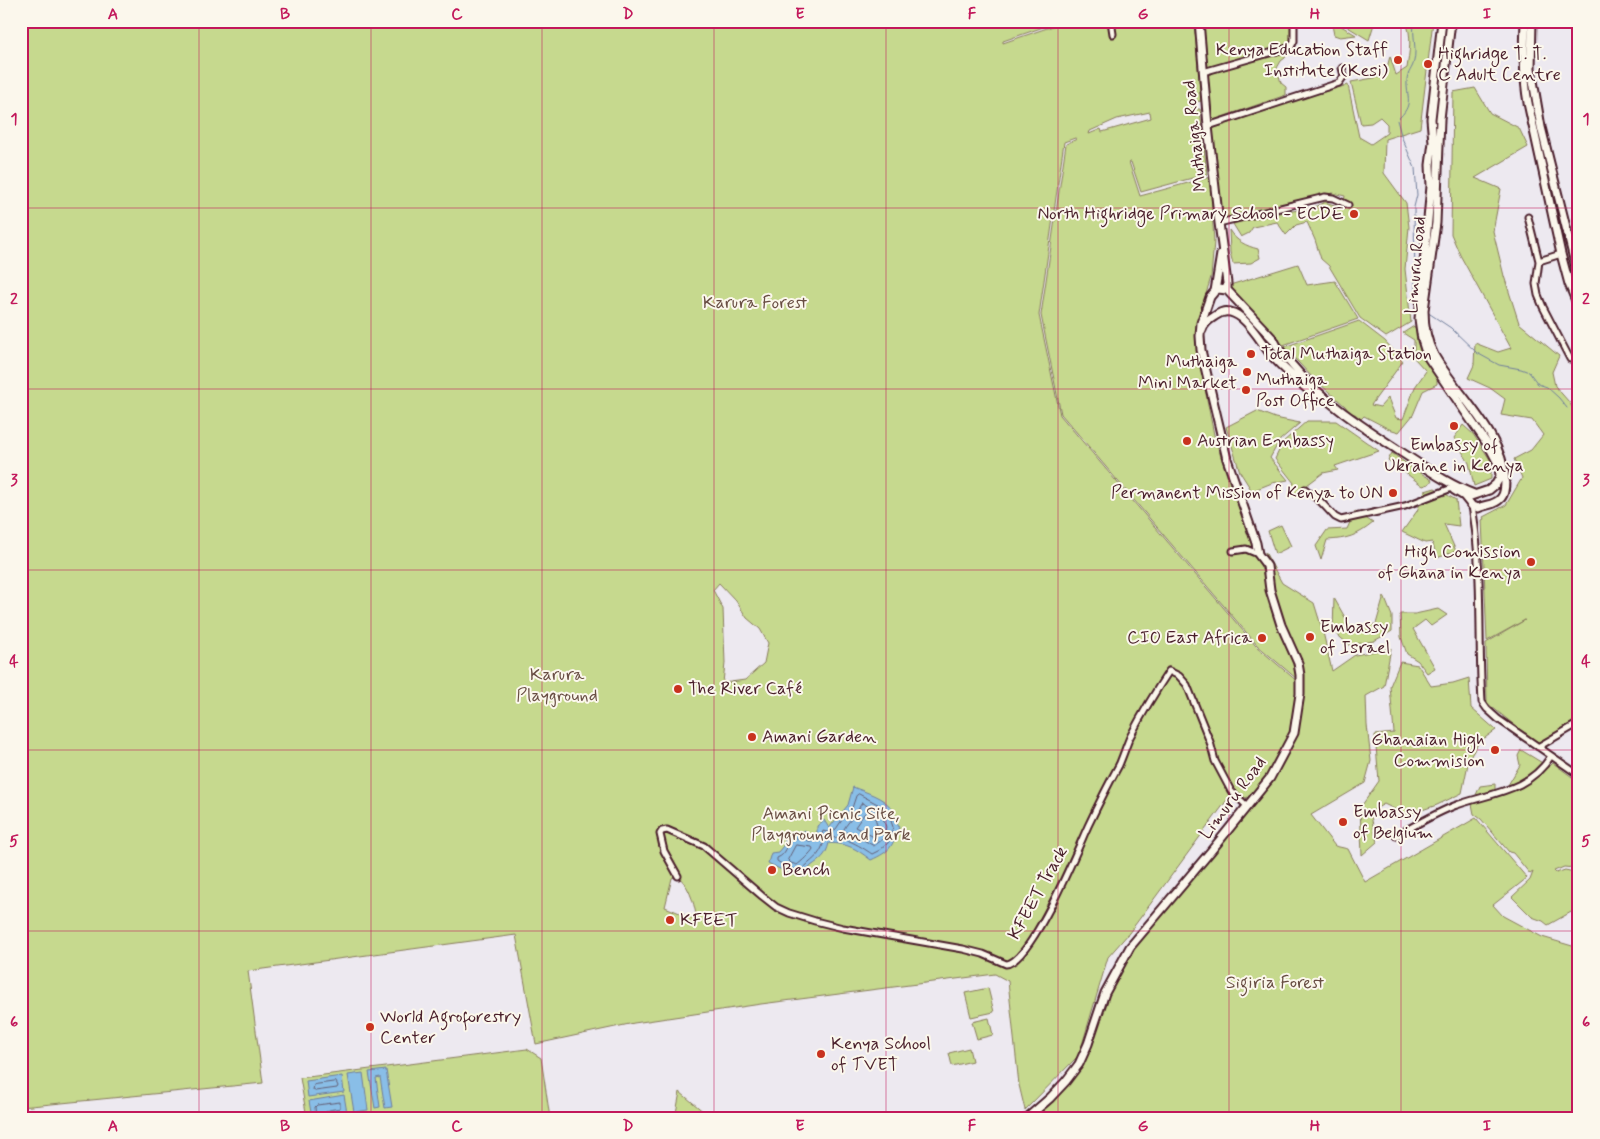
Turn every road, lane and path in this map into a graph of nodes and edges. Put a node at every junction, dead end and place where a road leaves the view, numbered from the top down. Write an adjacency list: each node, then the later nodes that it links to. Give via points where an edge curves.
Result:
1 (1111, 21): 8 (street)
2 (1200, 21): 10 (main road, Muthaiga Road)
3 (1294, 21): 10 (street, via 1294,44 1291,47)
4 (1442, 21): 22 (main road, via 1431,119 1432,186)
5 (1450, 21): 22 (main road, Limuru Road, via 1440,119 1436,223)
6 (1525, 21): 16 (main road, via 1524,81)
7 (1532, 21): 18 (main road, via 1531,69 1540,127)
8 (1113, 34)
9 (1342, 68): 11 (street, via 1344,76 1339,82)
10 (1203, 72): 11 (main road, Muthaiga Road)
11 (1208, 126): 14 (main road, Muthaiga Road)
12 (1348, 204): 14 (street, via 1325,197)
13 (1528, 217): 17 (street)
14 (1219, 222): 15 (main road, Muthaiga Road)
15 (1222, 247): 19 (main road, Muthaiga Road); 20 (main road, Muthaiga Road)
16 (1561, 254): 17 (street); 25 (main road)
17 (1539, 261): 28 (street, via 1538,295)
18 (1579, 279)
19 (1227, 290): 20 (main road); 21 (main road)
20 (1215, 291): 23 (main road, Limuru Road)
21 (1233, 298): 26 (main road, via 1231,306); 31 (main road, via 1258,323 1298,373 1340,411 1428,470 1459,489)
22 (1423, 299): 24 (main road)
23 (1210, 301): 26 (main road, via 1212,308); 27 (main road, Limuru Road, via 1203,315)
24 (1422, 308): 31 (main road, via 1420,332 1424,348 1500,465 1496,484); 33 (main road, Limuru Road, via 1434,356 1479,419 1503,462 1504,496 1495,504)
25 (1579, 308)
26 (1223, 312): 27 (main road, via 1206,323); 29 (main road, via 1243,319 1288,372 1322,401)
27 (1200, 335): 36 (main road, Limuru Road, via 1203,363 1227,459)
28 (1570, 359)
29 (1452, 488): 30 (street, via 1405,506 1341,520); 32 (main road)
30 (1305, 489)
31 (1475, 494): 32 (main road, via 1470,498); 33 (main road, via 1483,499)
32 (1471, 504): 33 (main road, via 1476,508); 34 (street)
33 (1481, 506): 34 (street)
34 (1475, 524): 38 (street, via 1482,702)
35 (1233, 551): 36 (street, via 1246,549)
36 (1258, 554): 41 (main road, Limuru Road, via 1267,566 1270,590 1281,625 1298,664 1300,694 1294,733 1270,778)
37 (1579, 723): 38 (street)
38 (1538, 747): 39 (street)
39 (1551, 756): 40 (street); 42 (street, via 1547,764 1531,777 1508,790 1445,810)
40 (1579, 775)
41 (1246, 806): 43 (street, KFEET Track, via 1231,791 1215,762 1187,685 1169,671 1130,736 1048,913 1028,946 1010,964 963,949 843,928 789,913 762,896 704,846 667,830 662,831 664,851); 44 (main road, Limuru Road, via 1130,947 1105,992 1079,1064 1066,1081)
42 (1396, 836)
43 (678, 876)
44 (1026, 1118)

